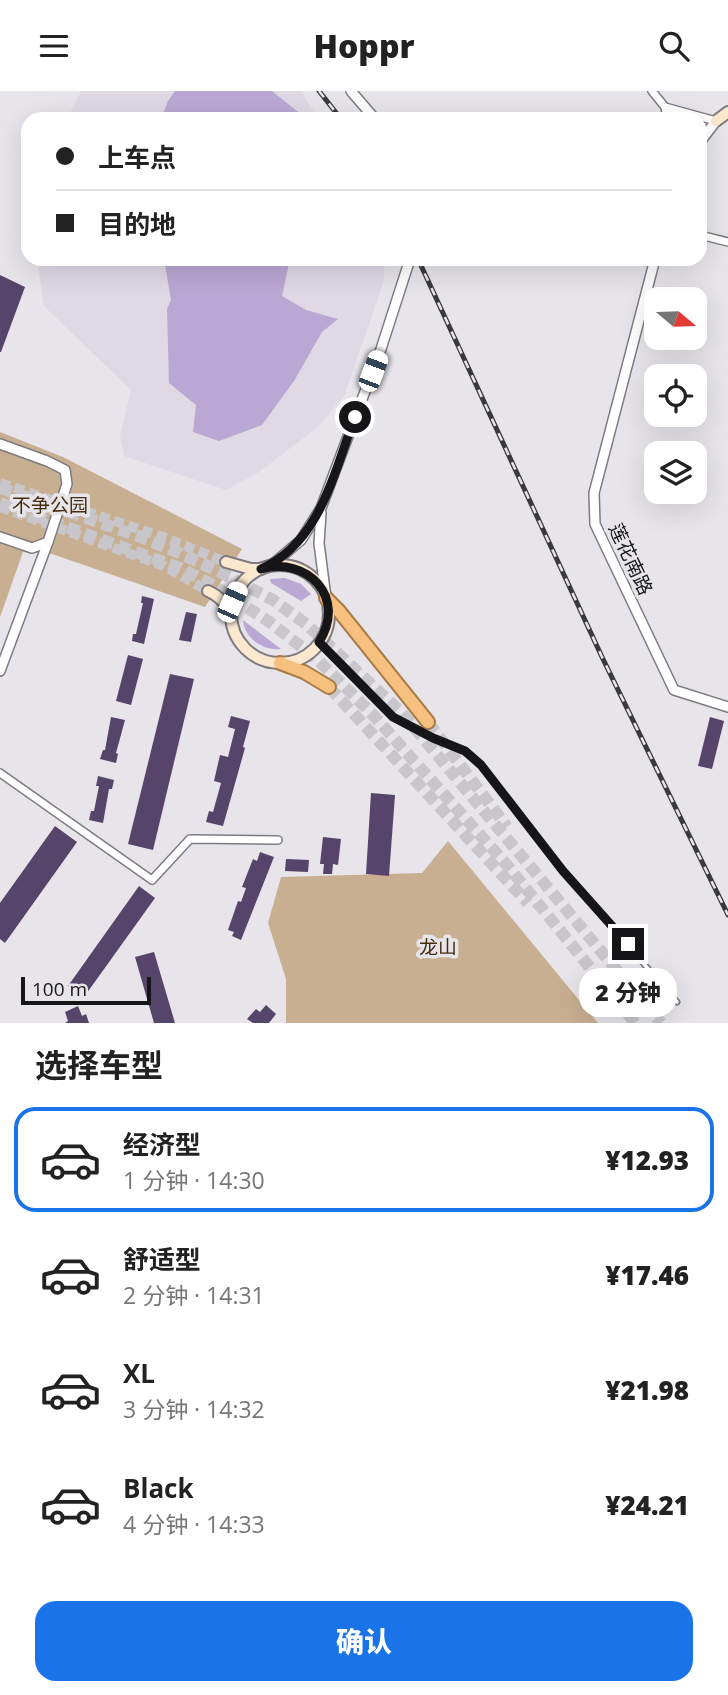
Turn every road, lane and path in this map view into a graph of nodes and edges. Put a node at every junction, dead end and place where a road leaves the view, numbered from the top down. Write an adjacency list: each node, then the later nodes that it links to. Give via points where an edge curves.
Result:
1 (351, 91): 4 (street)
2 (652, 91): 3 (street)
3 (665, 107): 5 (street); 6 (street)
4 (370, 112)
5 (666, 112)
6 (683, 112)
7 (728, 112): 9 (main road)
8 (707, 119): 9 (street)
9 (716, 121): 10 (street)
10 (707, 133)
11 (707, 237): 12 (street)
12 (728, 243)
13 (408, 266): 16 (street)
14 (653, 266): 28 (street, 莲花南路, via 594,493 595,524 674,690)
15 (0, 444): 18 (street, via 65,470 67,484)
16 (321, 508): 20 (street, via 301,540); 22 (street, via 319,543)
17 (0, 537): 18 (street, via 32,548)
18 (48, 542): 26 (street)
19 (226, 562): 20 (main road)
20 (261, 569): 22 (main road, via 279,565 305,572); 23 (main road, via 239,587)
21 (208, 591): 23 (main road, via 219,597)
22 (326, 598): 24 (main road, via 327,626); 29 (highway)
23 (231, 618): 25 (main road, via 249,653)
24 (319, 642): 25 (main road, via 304,657); 32 (lane, via 393,717 465,751 481,765 563,871)
25 (280, 663): 27 (highway)
26 (0, 671)
27 (329, 687)
28 (728, 707)
29 (428, 722)
30 (0, 773): 31 (street, via 152,880 190,839)
31 (278, 840)
32 (677, 1002)

